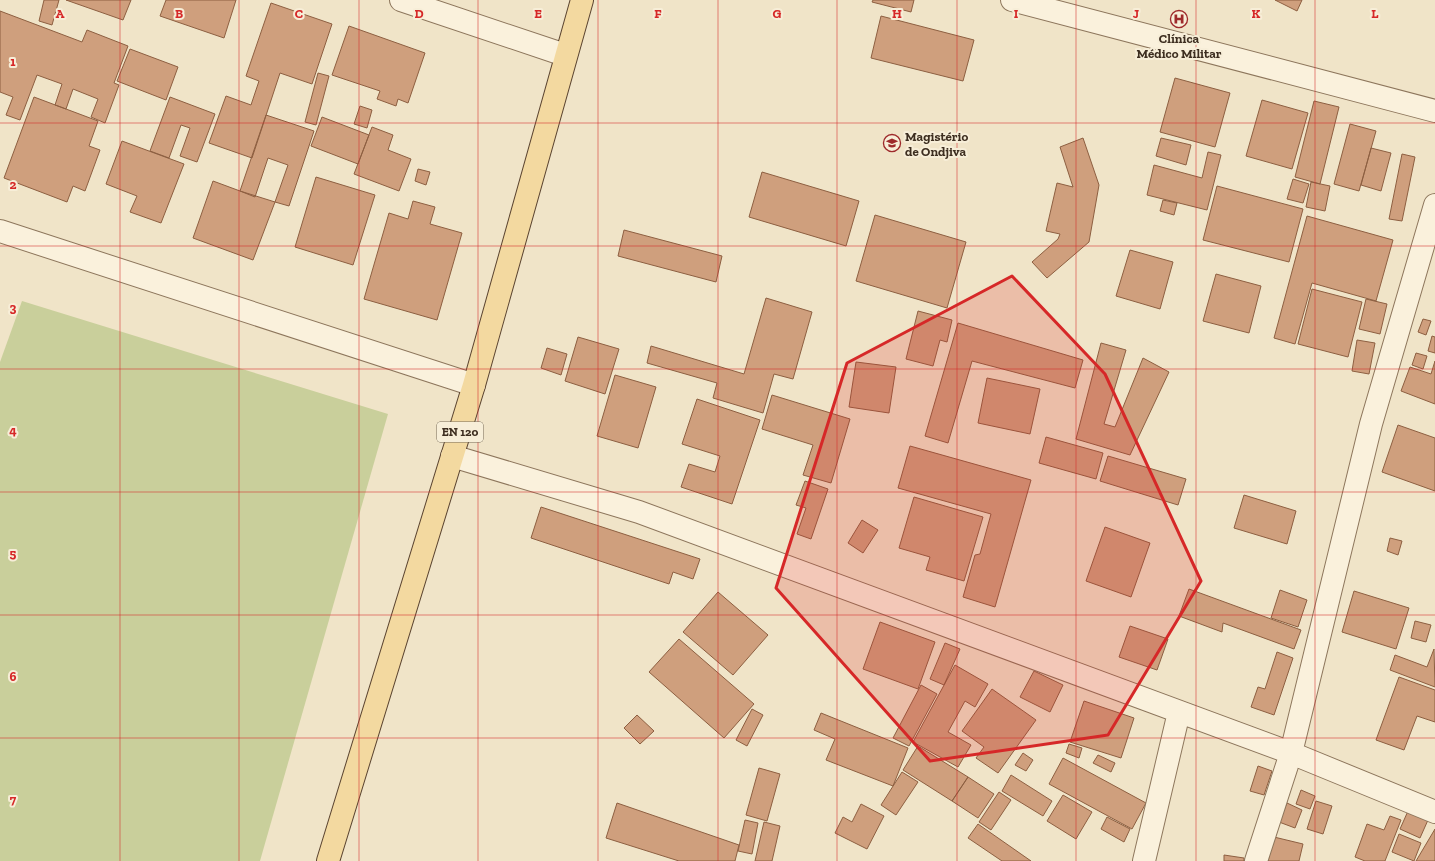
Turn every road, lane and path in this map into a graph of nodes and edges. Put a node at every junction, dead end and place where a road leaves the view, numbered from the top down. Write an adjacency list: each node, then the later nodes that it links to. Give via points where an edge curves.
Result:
1 (401, 0): 4 (street)
2 (582, 0): 4 (main road, EN 120)
3 (1012, 0): 5 (street)
4 (565, 55): 8 (main road, EN 120)
5 (1435, 111)
6 (1435, 205): 11 (street, via 1372,424)
7 (0, 231): 8 (street)
8 (474, 385): 9 (main road, EN 120)
9 (452, 456): 10 (street, via 639,512); 13 (main road, EN 120)
10 (1179, 712): 11 (street); 14 (street)
11 (1291, 753): 12 (street); 15 (street)
12 (1435, 812)
13 (328, 861)
14 (1144, 861)
15 (1256, 861)

